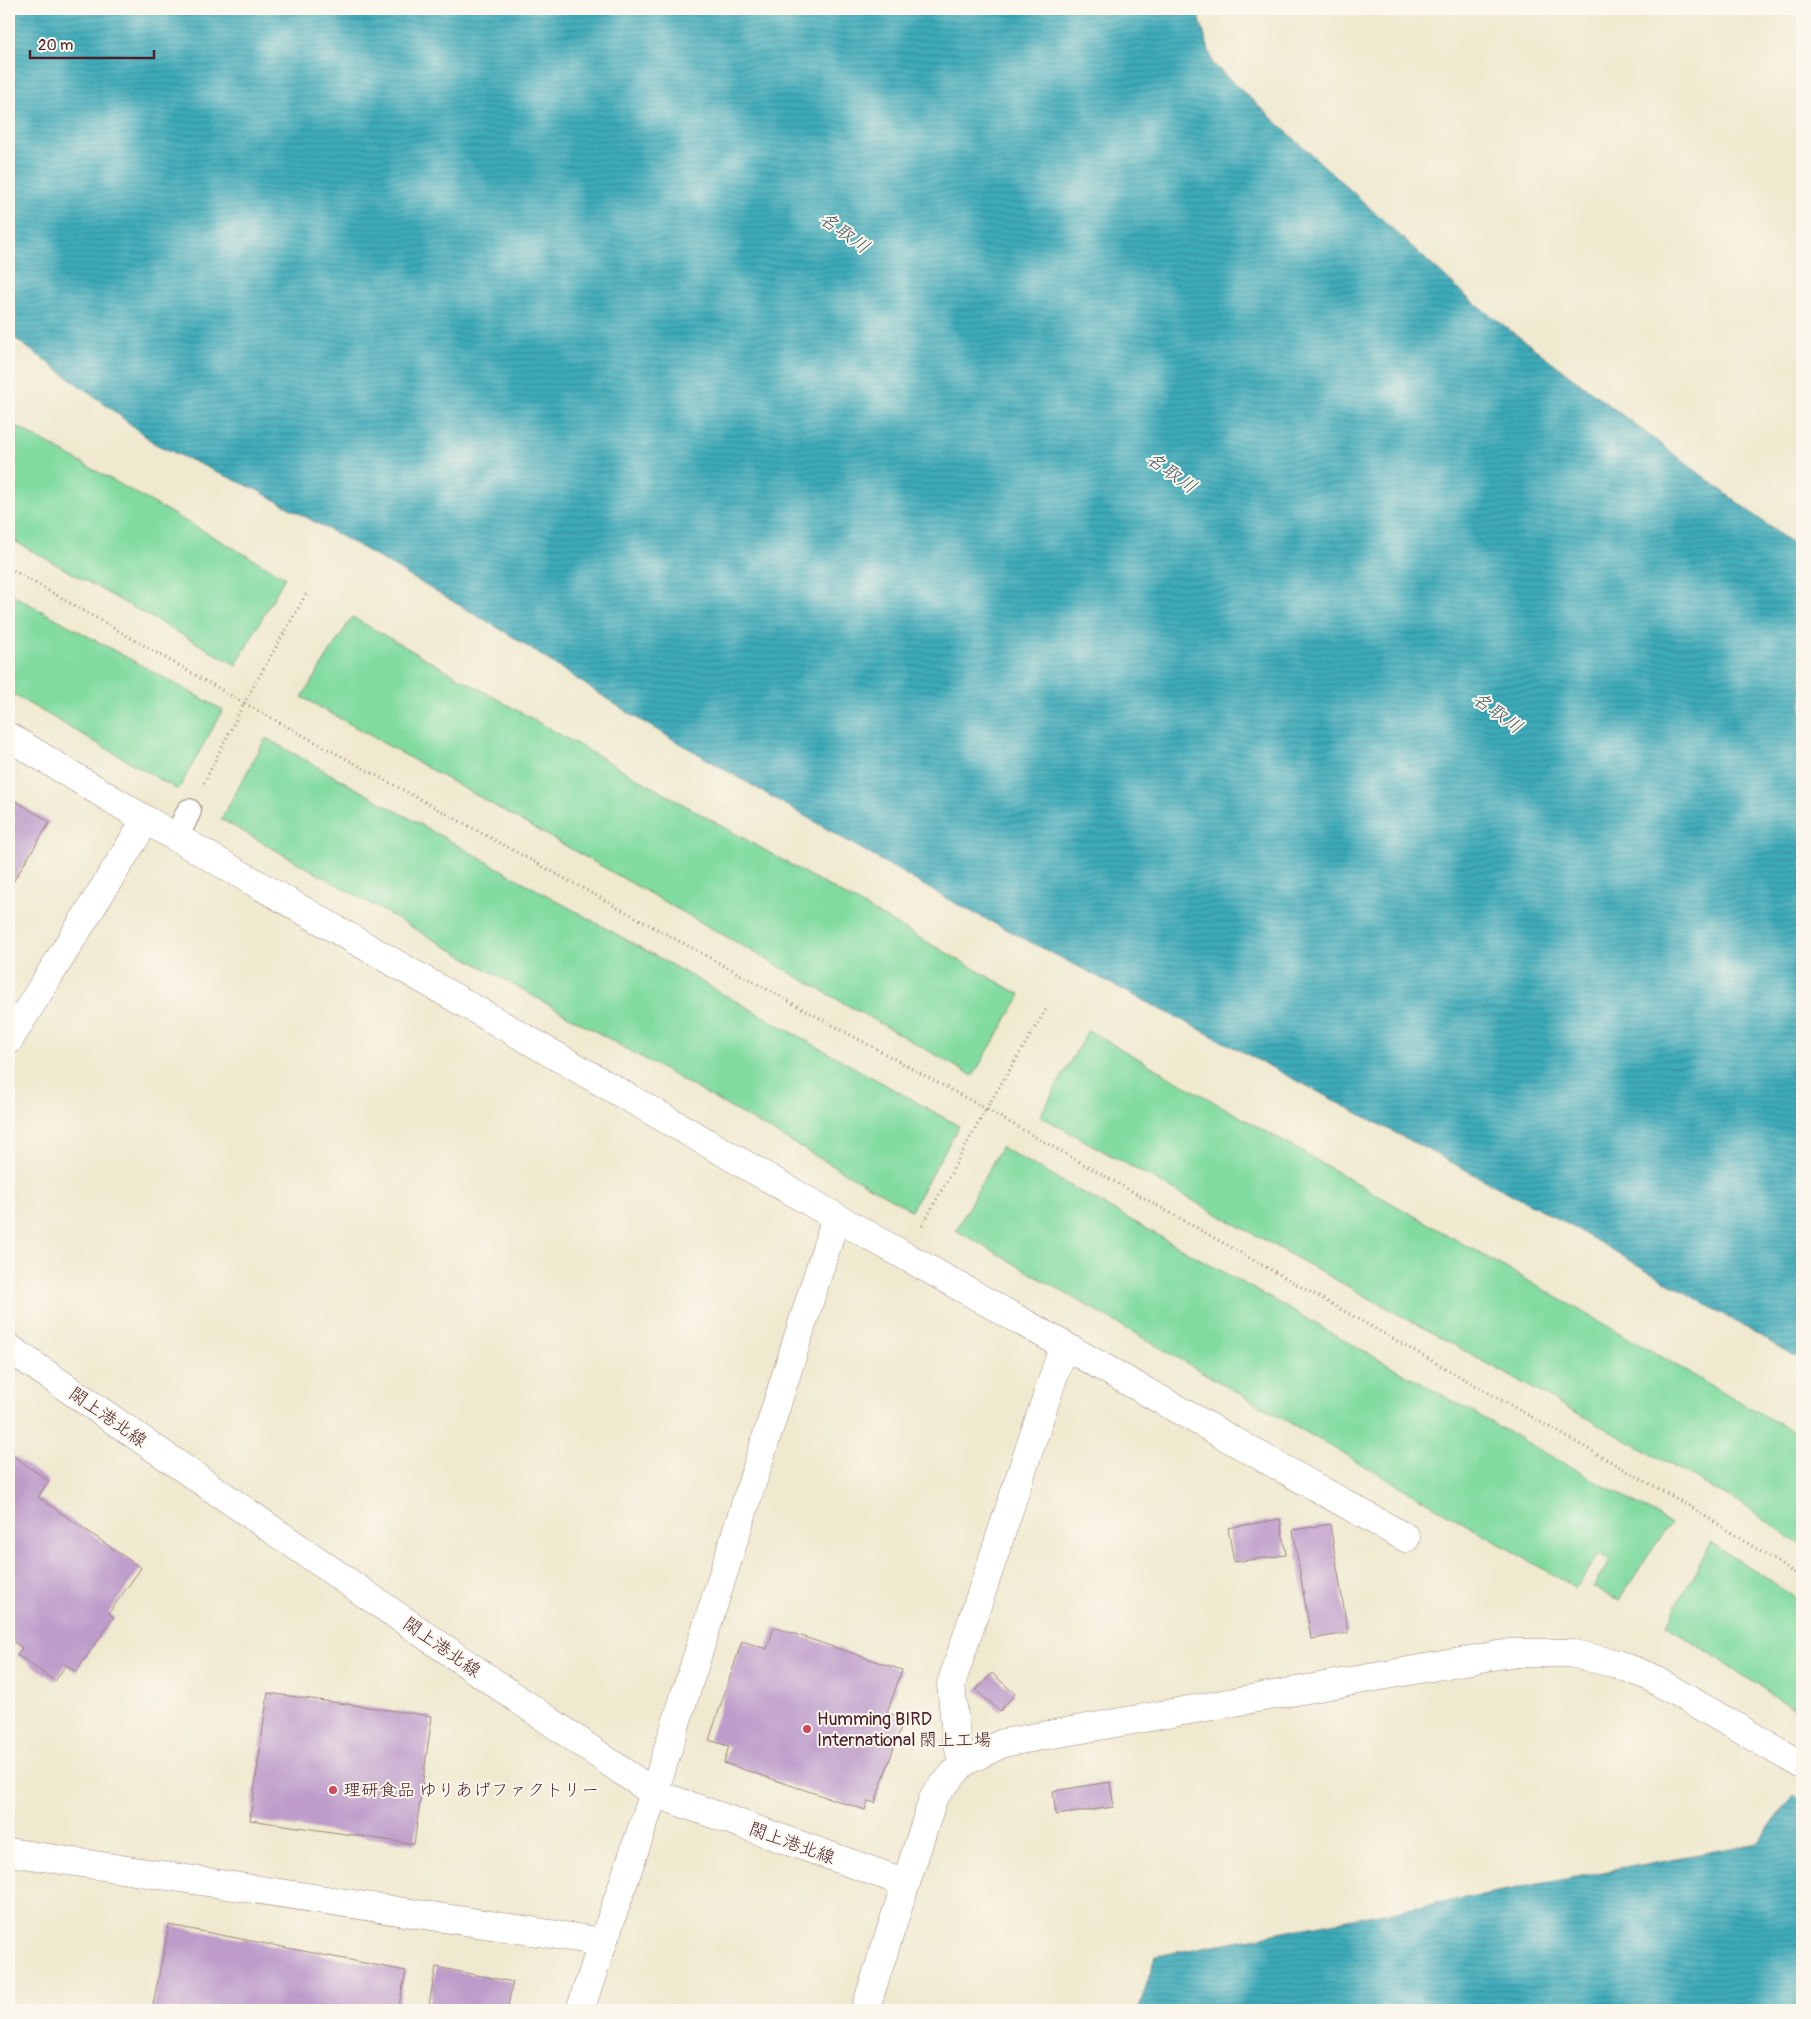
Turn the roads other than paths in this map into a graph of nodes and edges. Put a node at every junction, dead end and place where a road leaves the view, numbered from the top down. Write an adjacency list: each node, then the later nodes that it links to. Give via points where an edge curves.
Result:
1 (9, 737): 3 (street)
2 (190, 811): 4 (lane)
3 (146, 820): 4 (street); 5 (street)
4 (176, 838): 6 (street)
5 (9, 1040)
6 (836, 1217): 7 (street); 12 (street)
7 (1064, 1345): 9 (street); 10 (street, via 951,1684 956,1737)
8 (9, 1348): 12 (street, 閖上港北線)
9 (1406, 1538)
10 (963, 1763): 11 (street, via 1002,1743 1510,1653 1570,1653 1617,1664 1648,1676); 14 (street, via 934,1796)
11 (1802, 1765)
12 (654, 1793): 14 (street, 閖上港北線); 15 (street)
13 (9, 1852): 15 (street)
14 (906, 1883): 17 (street)
15 (603, 1942): 16 (street)
16 (580, 2010)
17 (865, 2010)

